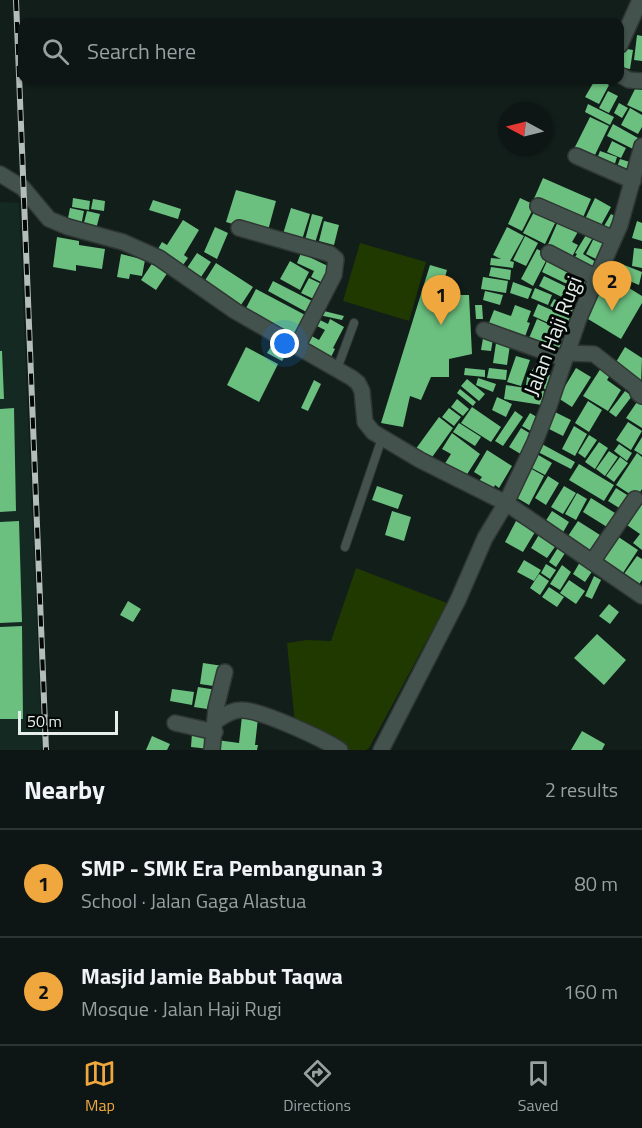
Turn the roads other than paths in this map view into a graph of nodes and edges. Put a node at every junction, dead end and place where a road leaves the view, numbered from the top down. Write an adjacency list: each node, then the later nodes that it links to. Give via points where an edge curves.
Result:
1 (640, 0): 2 (street)
2 (624, 36)
3 (624, 77): 4 (street)
4 (642, 81)
5 (642, 146): 8 (street, Jalan Haji Rugi)
6 (576, 156): 8 (street)
7 (0, 174): 16 (street, via 22,188 49,219 123,242 159,258 235,311)
8 (633, 181): 11 (street, Jalan Haji Rugi)
9 (538, 206): 11 (street)
10 (239, 228): 16 (street, via 336,259 334,275)
11 (614, 239): 13 (street, Jalan Haji Rugi)
12 (549, 253): 13 (street)
13 (597, 278): 17 (street, Jalan Haji Rugi)
14 (354, 323): 18 (lane)
15 (484, 330): 17 (street)
16 (297, 347): 18 (street)
17 (566, 356): 19 (street, via 594,354); 22 (street, Jalan Haji Rugi, via 549,406)
18 (338, 369): 20 (street, via 360,386 366,425)
19 (642, 396)
20 (382, 438): 22 (street); 23 (lane)
21 (635, 499): 24 (street)
22 (506, 503): 24 (street); 31 (street, Jalan Haji Rugi, via 485,537 458,600)
23 (345, 547)
24 (592, 562): 25 (street)
25 (642, 596)
26 (225, 672): 28 (street)
27 (175, 723): 28 (street)
28 (215, 726): 29 (street); 30 (street, via 232,711 246,710 287,723)
29 (212, 750)
30 (340, 750)
31 (381, 750)

